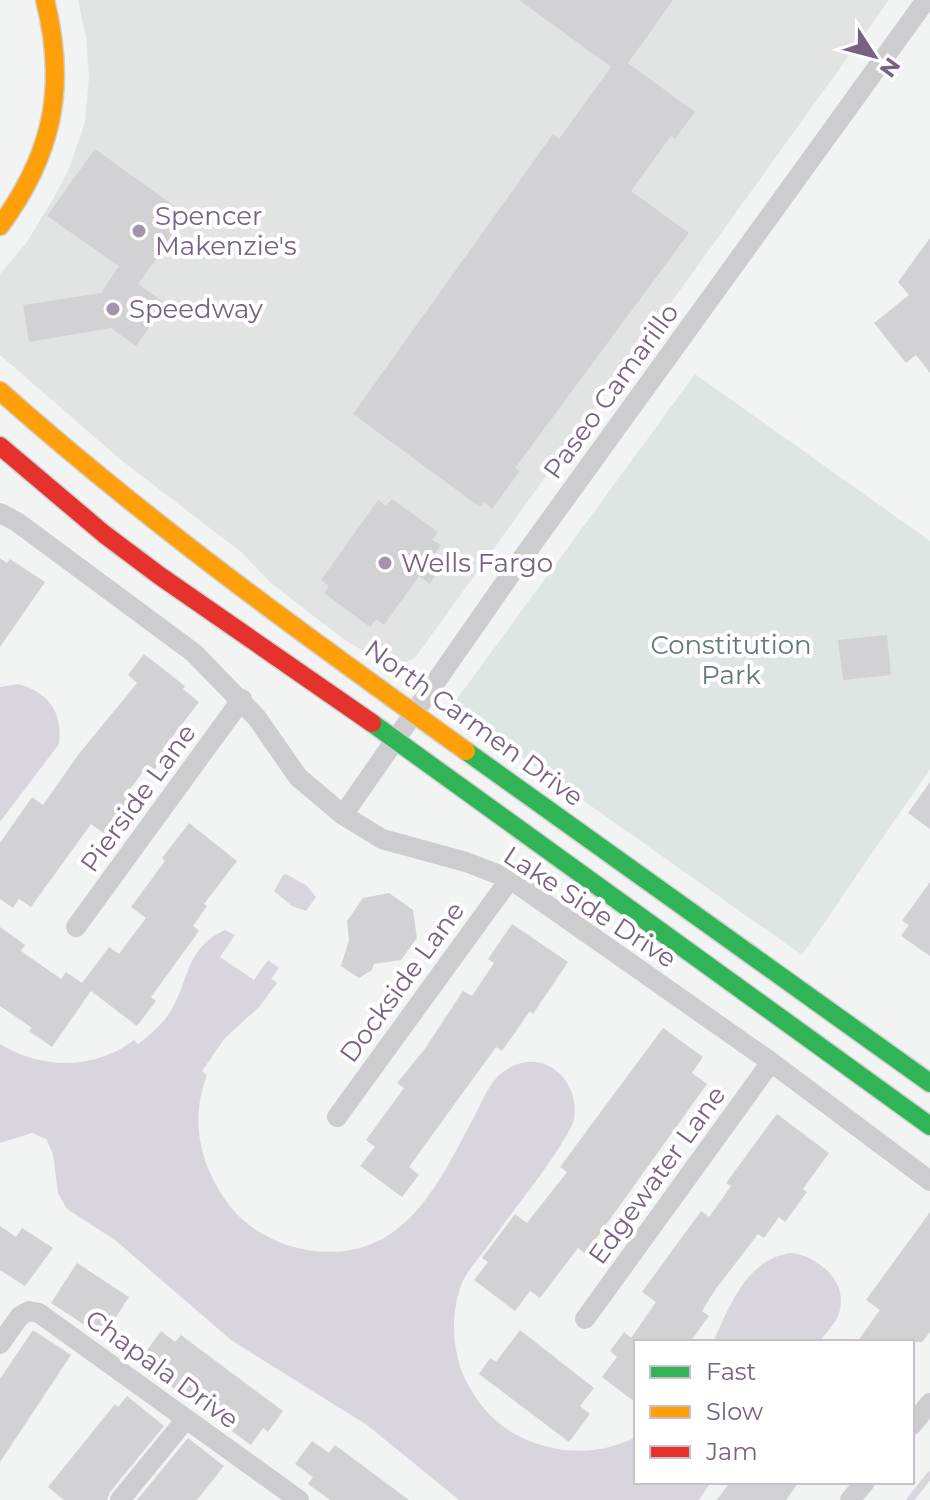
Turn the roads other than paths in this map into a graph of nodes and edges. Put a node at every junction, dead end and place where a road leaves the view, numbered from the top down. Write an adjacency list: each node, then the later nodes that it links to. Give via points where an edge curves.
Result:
1 (45, 0): 3 (main road, via 58,78 49,137 30,184)
2 (926, 0): 8 (street, Paseo Camarillo)
3 (0, 226)
4 (0, 391): 8 (main road, North Carmen Drive, via 202,559)
5 (0, 446): 9 (main road, via 149,568)
6 (0, 513): 7 (street, Lake Side Drive, via 194,653)
7 (242, 699): 10 (street, Lake Side Drive, via 298,777); 12 (street, Pierside Lane)
8 (414, 714): 9 (street, Paseo Camarillo); 14 (main road, North Carmen Drive)
9 (396, 739): 10 (street, Paseo Camarillo); 16 (main road)
10 (343, 815): 11 (street, Lake Side Drive, via 382,839)
11 (510, 879): 13 (street, Lake Side Drive); 15 (street, Dockside Lane)
12 (76, 927)
13 (771, 1062): 17 (street, Lake Side Drive); 18 (street, Edgewater Lane)
14 (930, 1083)
15 (337, 1117)
16 (930, 1126)
17 (930, 1181)
18 (585, 1319)
19 (0, 1344): 21 (street, Chapala Drive, via 20,1316 39,1313)
20 (930, 1403): 22 (street)
21 (186, 1419): 24 (street); 25 (street, Chapala Drive)
22 (914, 1423)
23 (863, 1484): 26 (street)
24 (120, 1500)
25 (299, 1500)
26 (850, 1500)

